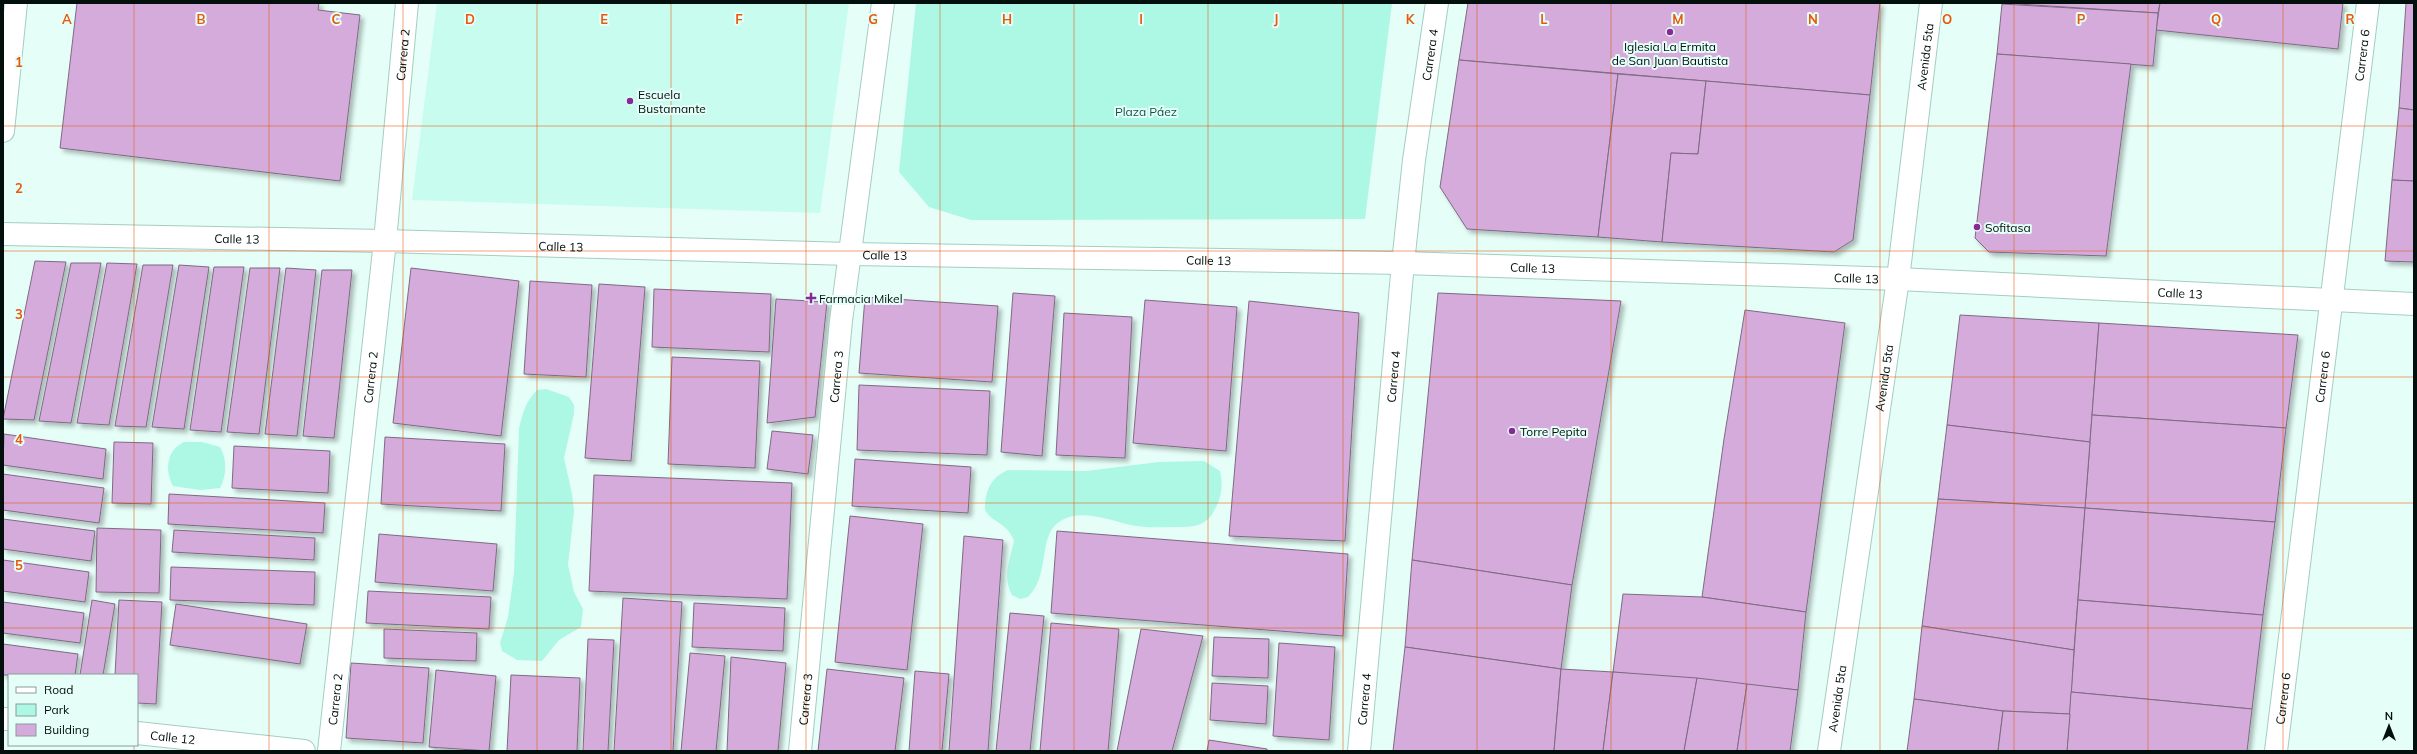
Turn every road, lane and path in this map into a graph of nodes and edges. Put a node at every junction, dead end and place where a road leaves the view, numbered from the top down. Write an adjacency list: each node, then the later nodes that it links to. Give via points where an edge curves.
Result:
1 (16, 3): 7 (street)
2 (407, 3): 9 (street, Carrera 2)
3 (883, 3): 10 (street, Carrera 3)
4 (1437, 3): 11 (street, Carrera 4, via 1414,160)
5 (1931, 3): 12 (street, Avenida 5ta)
6 (2368, 3): 13 (street, Carrera 6)
7 (3, 132)
8 (3, 234): 9 (street, Calle 13)
9 (385, 241): 10 (street, Calle 13); 17 (street, Carrera 2)
10 (850, 254): 11 (street, Calle 13); 18 (street, Carrera 3, via 841,321)
11 (1403, 263): 12 (street, Calle 13); 19 (street, Carrera 4)
12 (1898, 279): 13 (street, Calle 13); 20 (street, Avenida 5ta)
13 (2330, 300): 14 (street, Calle 13); 21 (street, Carrera 6)
14 (2414, 304)
15 (138, 733): 16 (street, Calle 12)
16 (304, 751)
17 (329, 751)
18 (800, 751)
19 (1359, 751)
20 (1829, 751)
21 (2276, 751)

